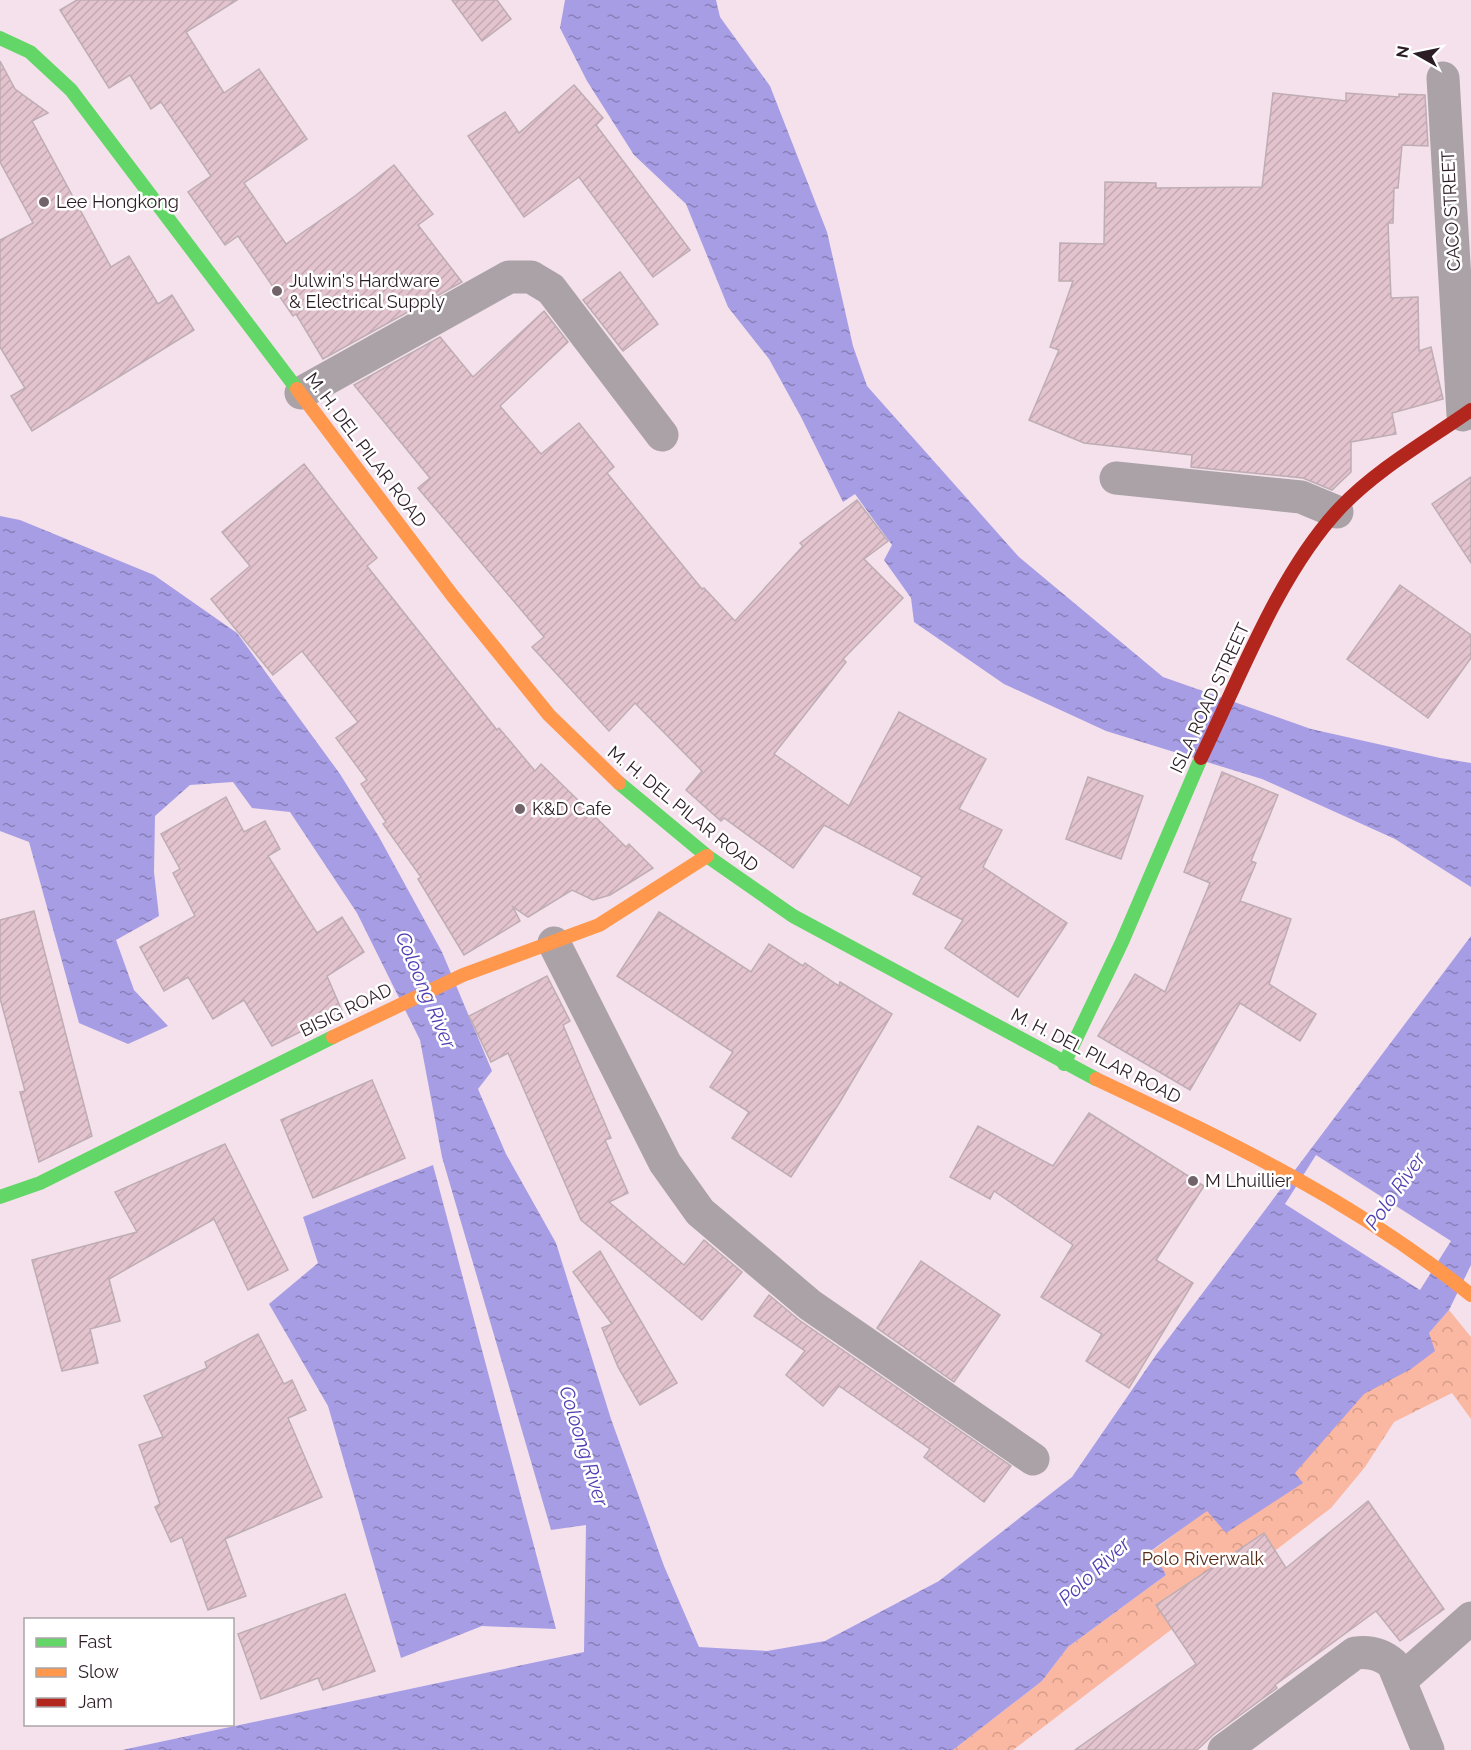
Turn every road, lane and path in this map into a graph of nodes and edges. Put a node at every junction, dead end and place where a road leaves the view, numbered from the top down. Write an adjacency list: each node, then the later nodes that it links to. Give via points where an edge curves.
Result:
1 (0, 38): 3 (main road, M. H. DEL PILAR ROAD, via 30,52 72,90)
2 (1443, 78): 4 (street, CACO STREET)
3 (301, 393): 5 (street, via 509,277 531,277 551,289); 8 (main road, M. H. DEL PILAR ROAD, via 452,595 549,715 610,776)
4 (1467, 413): 7 (main road, ISLA ROAD STREET, via 1364,485)
5 (662, 435)
6 (1116, 478): 7 (street, via 1307,498)
7 (1337, 512): 10 (main road, ISLA ROAD STREET, via 1292,570 1235,682)
8 (707, 856): 9 (main road, BISIG ROAD, via 599,925); 10 (main road, M. H. DEL PILAR ROAD, via 793,916)
9 (554, 943): 11 (main road, BISIG ROAD, via 463,975 397,1005 40,1183); 13 (street, via 666,1163 700,1212 810,1305)
10 (1065, 1064): 12 (main road, M. H. DEL PILAR ROAD, via 1301,1179 1436,1264)
11 (0, 1197)
12 (1471, 1295)
13 (1033, 1459)
14 (1471, 1618): 15 (street)
15 (1401, 1680): 16 (street, via 1386,1657 1355,1653); 17 (street)
16 (1224, 1750)
17 (1428, 1750)

